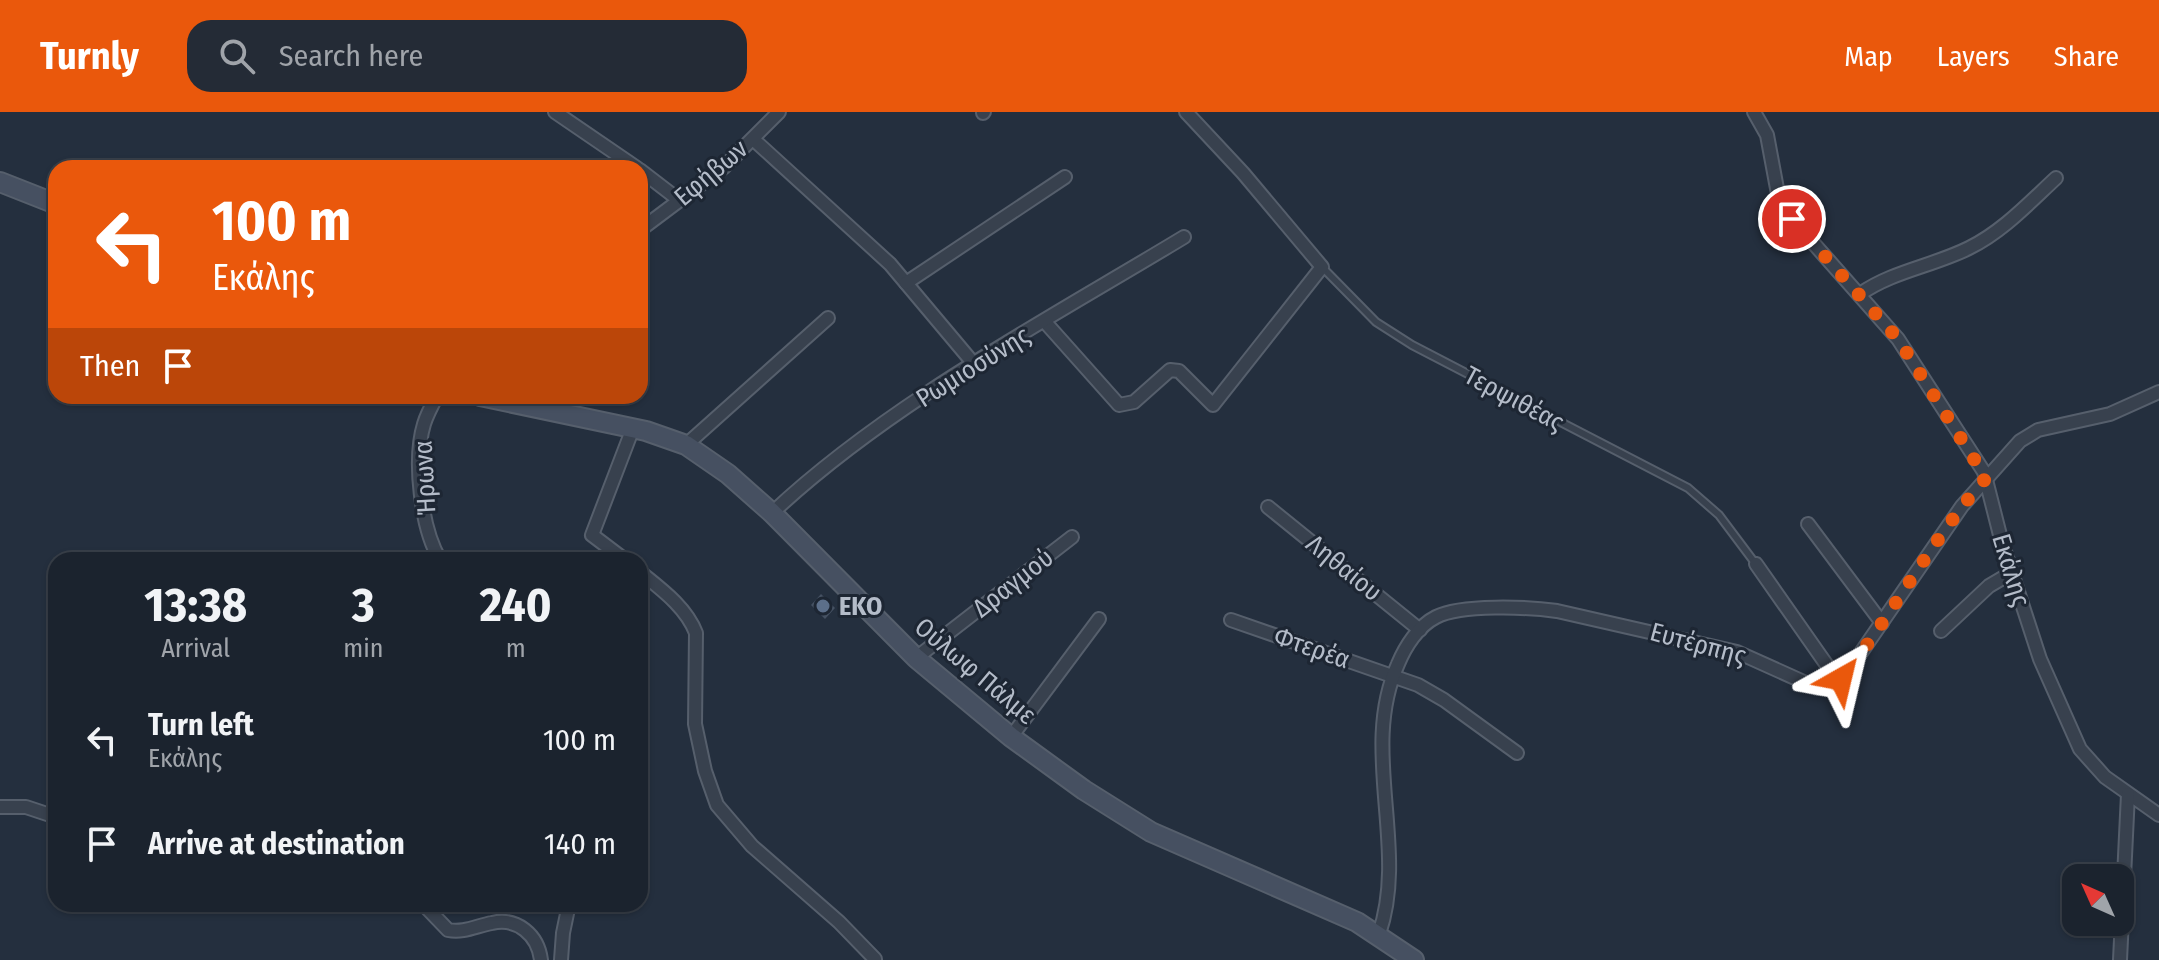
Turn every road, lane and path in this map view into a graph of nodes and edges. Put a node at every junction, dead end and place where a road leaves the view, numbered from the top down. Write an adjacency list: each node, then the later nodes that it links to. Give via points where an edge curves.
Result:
1 (555, 112): 6 (street)
2 (779, 112): 5 (street, Εφήβων)
3 (1186, 112): 15 (street, Τερψιθέας)
4 (1754, 112): 17 (street, Εκάλης, via 1765,131 1784,206)
5 (753, 139): 11 (street, Εφήβων); 16 (street)
6 (626, 160)
7 (648, 176): 11 (street)
8 (1065, 177): 16 (street)
9 (2056, 178): 17 (street, via 1980,243 1880,281)
10 (0, 182): 12 (street)
11 (679, 200): 13 (street, Εφήβων)
12 (48, 201)
13 (648, 224)
14 (1184, 237): 19 (street, Ρωμιοσύνης)
15 (1322, 267): 19 (street, via 1213,405 1179,371 1170,370 1134,402 1119,405); 33 (lane, Τερψιθέας, via 1376,322 1412,345 1688,488 1719,515)
16 (906, 283): 20 (street)
17 (1860, 294): 26 (street, Εκάλης, via 1906,350)
18 (828, 318): 25 (street)
19 (1045, 322): 20 (street, Ρωμιοσύνης)
20 (974, 364): 28 (street, Ρωμιοσύνης, via 832,461)
21 (2159, 392): 26 (street, via 2110,414 2033,432)
22 (433, 404): 31 (street, Ήρωνα, via 424,424 420,462 425,514)
23 (521, 404): 24 (street, Ούλωφ Πάλμε)
24 (633, 428): 25 (street, Ούλωφ Πάλμε); 32 (street, via 592,535)
25 (686, 445): 28 (street, Ούλωφ Πάλμε)
26 (1986, 478): 34 (street, Εκάλης); 38 (street)
27 (1268, 507): 39 (street, Ληθαίου)
28 (772, 513): 41 (street, Ούλωφ Πάλμε)
29 (1808, 524): 38 (street)
30 (1072, 537): 41 (street, Δραγμού)
31 (436, 552)
32 (614, 552)
33 (1756, 564): 43 (street, Τερψιθέας)
34 (2011, 573): 40 (street, via 1989,586); 46 (street, Εκάλης, via 2072,734 2097,770)
35 (648, 579): 53 (street, via 675,603 696,633 697,736 722,812)
36 (1099, 619): 44 (street)
37 (1231, 620): 42 (street, Φτερέα)
38 (1882, 623): 43 (street)
39 (1420, 630): 42 (street, Ευτέρπης); 43 (street, Ευτέρπης, via 1437,616 1456,612 1545,609 1737,652 1812,687 1826,688)
40 (1941, 631)
41 (916, 658): 44 (street, Ούλωφ Πάλμε)
42 (1393, 675): 45 (street, Φτερέα, via 1431,692); 52 (street, Ευτέρπης, via 1381,733 1387,865 1386,910)
43 (1838, 681)
44 (1011, 737): 52 (street, Ούλωφ Πάλμε, via 1142,827)
45 (1517, 753)
46 (2128, 794): 49 (street, Εκάλης); 57 (street)
47 (0, 807): 48 (street)
48 (48, 814)
49 (2159, 815)
50 (431, 912): 54 (street, via 448,930 499,922 520,926 536,942)
51 (567, 912): 55 (street)
52 (1379, 934): 56 (street, Ούλωφ Πάλμε)
53 (875, 959)
54 (541, 960)
55 (561, 960)
56 (1414, 960)
57 (2120, 960)

